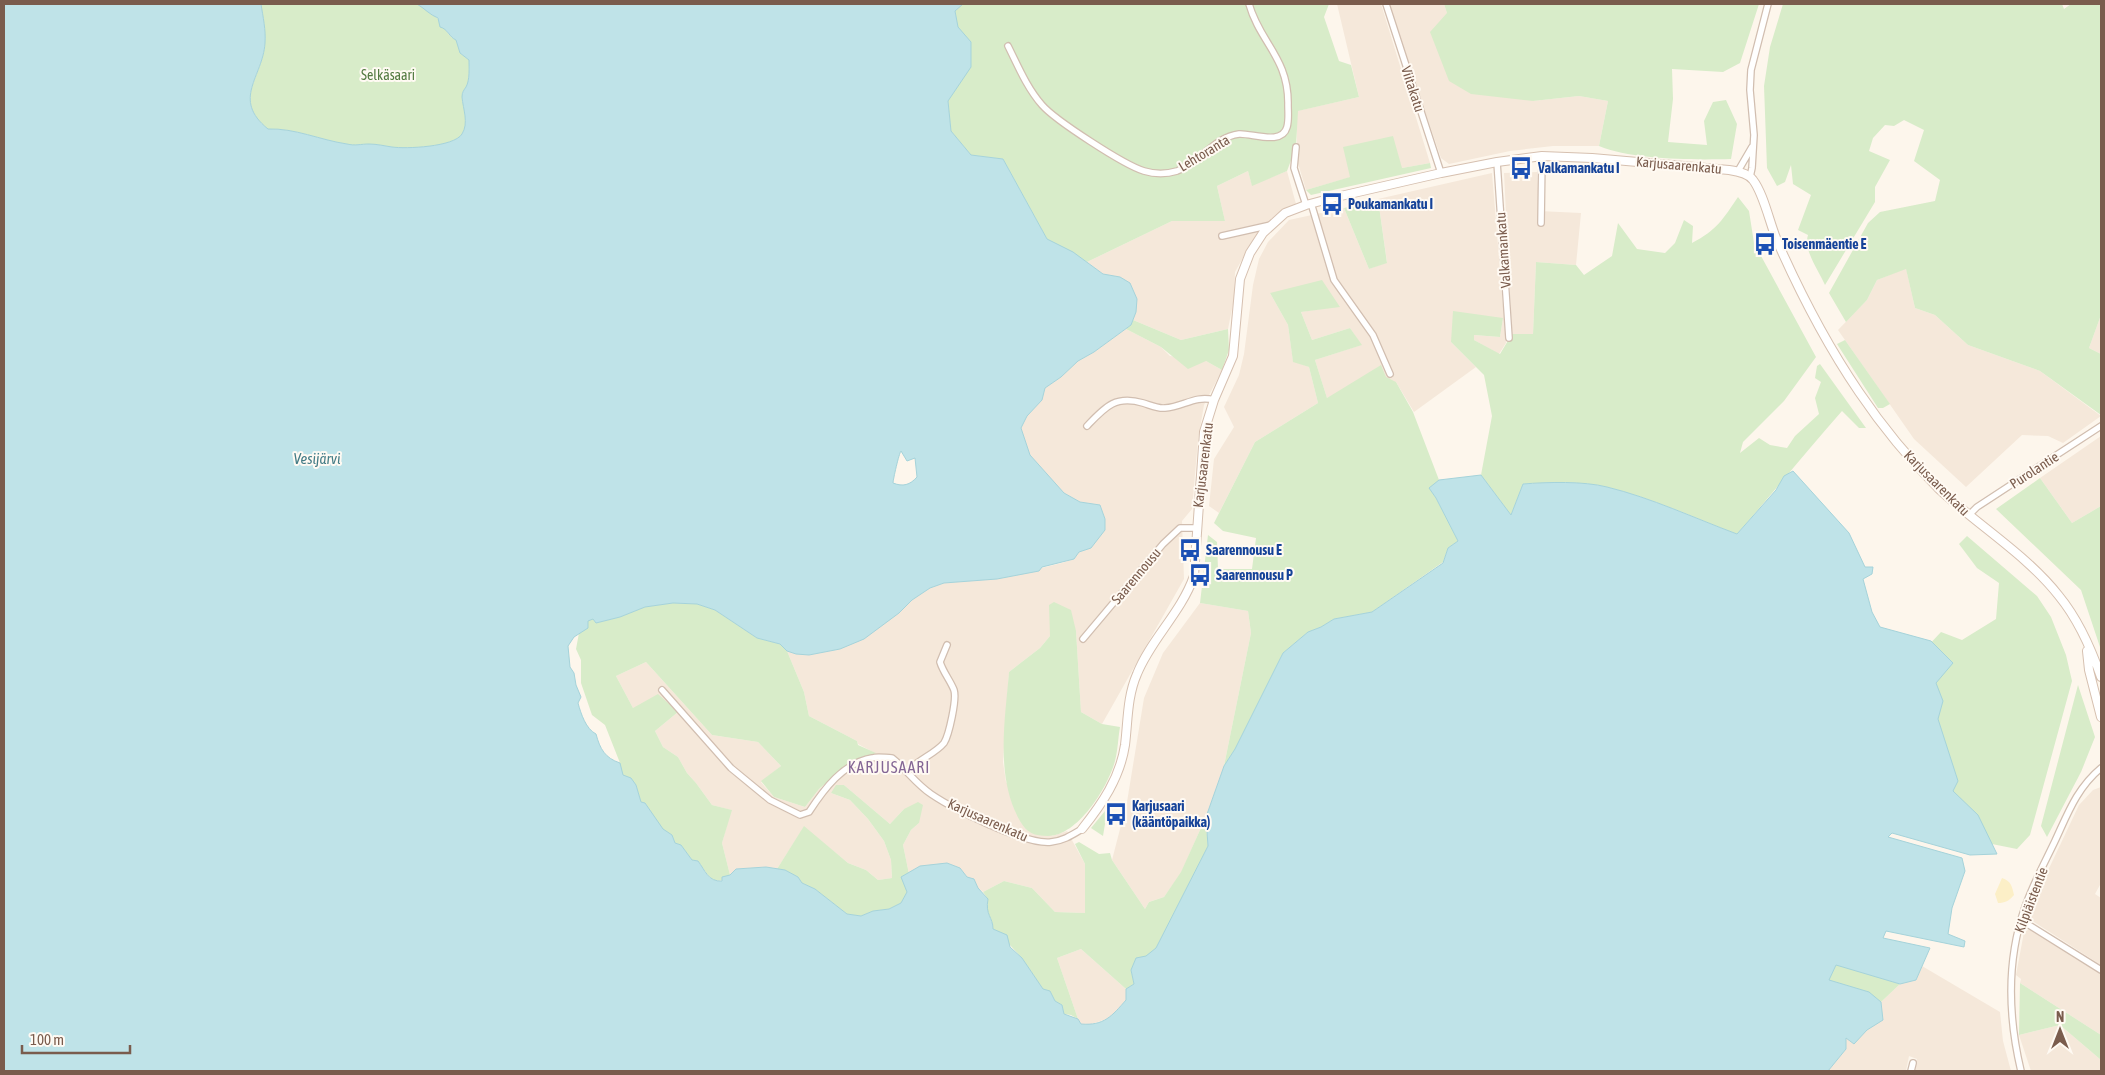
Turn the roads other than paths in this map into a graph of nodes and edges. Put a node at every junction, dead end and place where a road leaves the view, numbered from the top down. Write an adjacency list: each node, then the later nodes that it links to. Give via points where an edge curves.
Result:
1 (1249, 4): 4 (street, Lehtoranta, via 1286,76 1289,97 1287,128 1279,137 1249,134 1229,137 1177,171 1151,173 1132,166 1061,121 1043,107 1031,91)
2 (1386, 4): 10 (street, Viitakatu)
3 (1768, 4): 5 (street, via 1751,70)
4 (1008, 46)
5 (1753, 145): 9 (street); 11 (street)
6 (1296, 146): 12 (street, via 1294,168)
7 (1542, 156): 8 (street, Karjusaarenkatu); 9 (street, Karjusaarenkatu); 13 (street)
8 (1497, 162): 10 (street, Karjusaarenkatu); 16 (street, Valkamankatu)
9 (1738, 171): 11 (street, Karjusaarenkatu)
10 (1441, 174): 12 (street, Karjusaarenkatu)
11 (1750, 177): 21 (street, Karjusaarenkatu, via 1806,304 1858,391 1899,446)
12 (1309, 204): 14 (street, Karjusaarenkatu, via 1285,213); 17 (street, via 1334,280 1373,335)
13 (1541, 223)
14 (1271, 225): 15 (street); 18 (street, Karjusaarenkatu, via 1244,266 1238,292 1233,356)
15 (1222, 236)
16 (1509, 338)
17 (1390, 374)
18 (1214, 400): 19 (street, via 1199,398 1165,408 1128,399 1107,407); 22 (street, Karjusaarenkatu, via 1204,432)
19 (1087, 426)
20 (2101, 426): 21 (street, Purolantie)
21 (1969, 515): 25 (street, Karjusaarenkatu, via 2054,590 2075,620)
22 (1197, 528): 23 (street, Saarennousu, via 1180,528 1163,544); 31 (street, Karjusaarenkatu, via 1196,562 1190,589 1138,672 1118,771 1111,788)
23 (1083, 639)
24 (947, 645): 30 (street, via 940,662 954,690 955,700 948,735 943,744)
25 (2087, 646): 26 (street, Karjusaarenkatu); 28 (street, Karjusaarenkatu, via 2089,670)
26 (2101, 677)
27 (662, 690): 30 (street, Karjusaarenkatu, via 731,768 770,800 800,814 809,812 827,785 851,766 872,758 892,758)
28 (2101, 717)
29 (2100, 770): 32 (street, Kilpiäistentie, via 2083,785 2075,799)
30 (907, 772): 31 (street, Karjusaarenkatu, via 931,794 1030,840 1050,842 1068,838)
31 (1082, 829)
32 (2021, 920): 33 (street); 36 (street, Kilpiäistentie, via 2010,990 2013,1034)
33 (2101, 970)
34 (1913, 1063): 35 (street)
35 (1911, 1071)
36 (2021, 1071)

